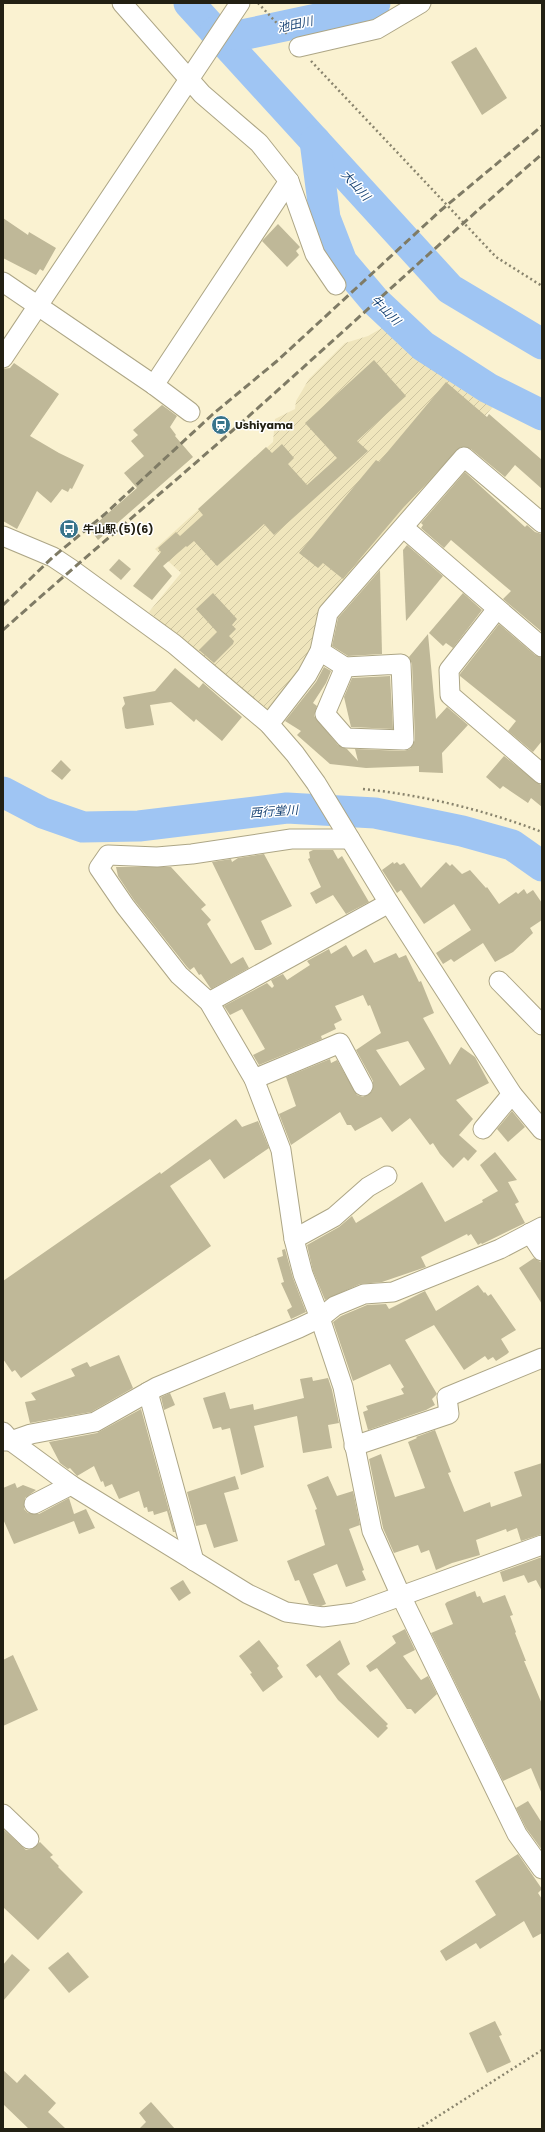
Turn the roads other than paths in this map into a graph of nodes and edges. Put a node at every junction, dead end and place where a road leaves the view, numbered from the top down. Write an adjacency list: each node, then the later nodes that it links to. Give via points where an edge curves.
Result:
1 (122, 3): 5 (street)
2 (421, 3): 4 (street, via 378,29)
3 (238, 6): 5 (street)
4 (299, 47)
5 (192, 74): 6 (street, via 202,94 258,143); 9 (street)
6 (289, 181): 8 (street, via 315,254); 11 (street)
7 (3, 282): 9 (street)
8 (336, 285)
9 (38, 306): 10 (street); 11 (street)
10 (3, 358)
11 (154, 385): 12 (street)
12 (190, 412)
13 (542, 523): 14 (street, via 464,457)
14 (404, 528): 16 (street); 18 (street, via 328,613)
15 (3, 536): 20 (street, via 53,557 71,569 174,644)
16 (497, 609): 17 (street); 21 (street, via 449,670 450,695)
17 (542, 647)
18 (320, 651): 19 (street); 20 (street, via 307,675)
19 (345, 667): 19 (street, via 401,664 404,740 346,738 325,714)
20 (269, 724): 22 (street, via 316,783)
21 (542, 774)
22 (348, 835): 23 (street); 25 (street, via 291,839 157,858 108,854 99,868 178,975)
23 (389, 903): 25 (street); 29 (street)
24 (499, 981): 26 (street)
25 (209, 1002): 27 (street)
26 (542, 1025)
27 (254, 1079): 28 (street, via 340,1043); 34 (street, via 281,1150)
28 (363, 1086)
29 (512, 1094): 30 (street); 31 (street)
30 (483, 1129)
31 (542, 1130)
32 (387, 1176): 34 (street, via 368,1187 334,1217)
33 (536, 1230): 35 (street); 36 (street, via 500,1249 393,1292 364,1294 335,1306)
34 (294, 1239): 36 (street, via 303,1274)
35 (542, 1252)
36 (320, 1318): 38 (street); 40 (street, via 342,1387)
37 (542, 1359): 40 (street, via 447,1397 449,1414)
38 (148, 1392): 39 (street, via 95,1422); 44 (street)
39 (6, 1438): 41 (street)
40 (354, 1446): 45 (street, via 372,1531)
41 (71, 1484): 42 (street); 44 (street)
42 (34, 1504)
43 (542, 1545): 45 (street)
44 (194, 1561): 45 (street, via 248,1594 286,1612 324,1616 354,1614)
45 (400, 1596): 48 (street, via 517,1834)
46 (3, 1814): 47 (street)
47 (29, 1839)
48 (542, 1869)

